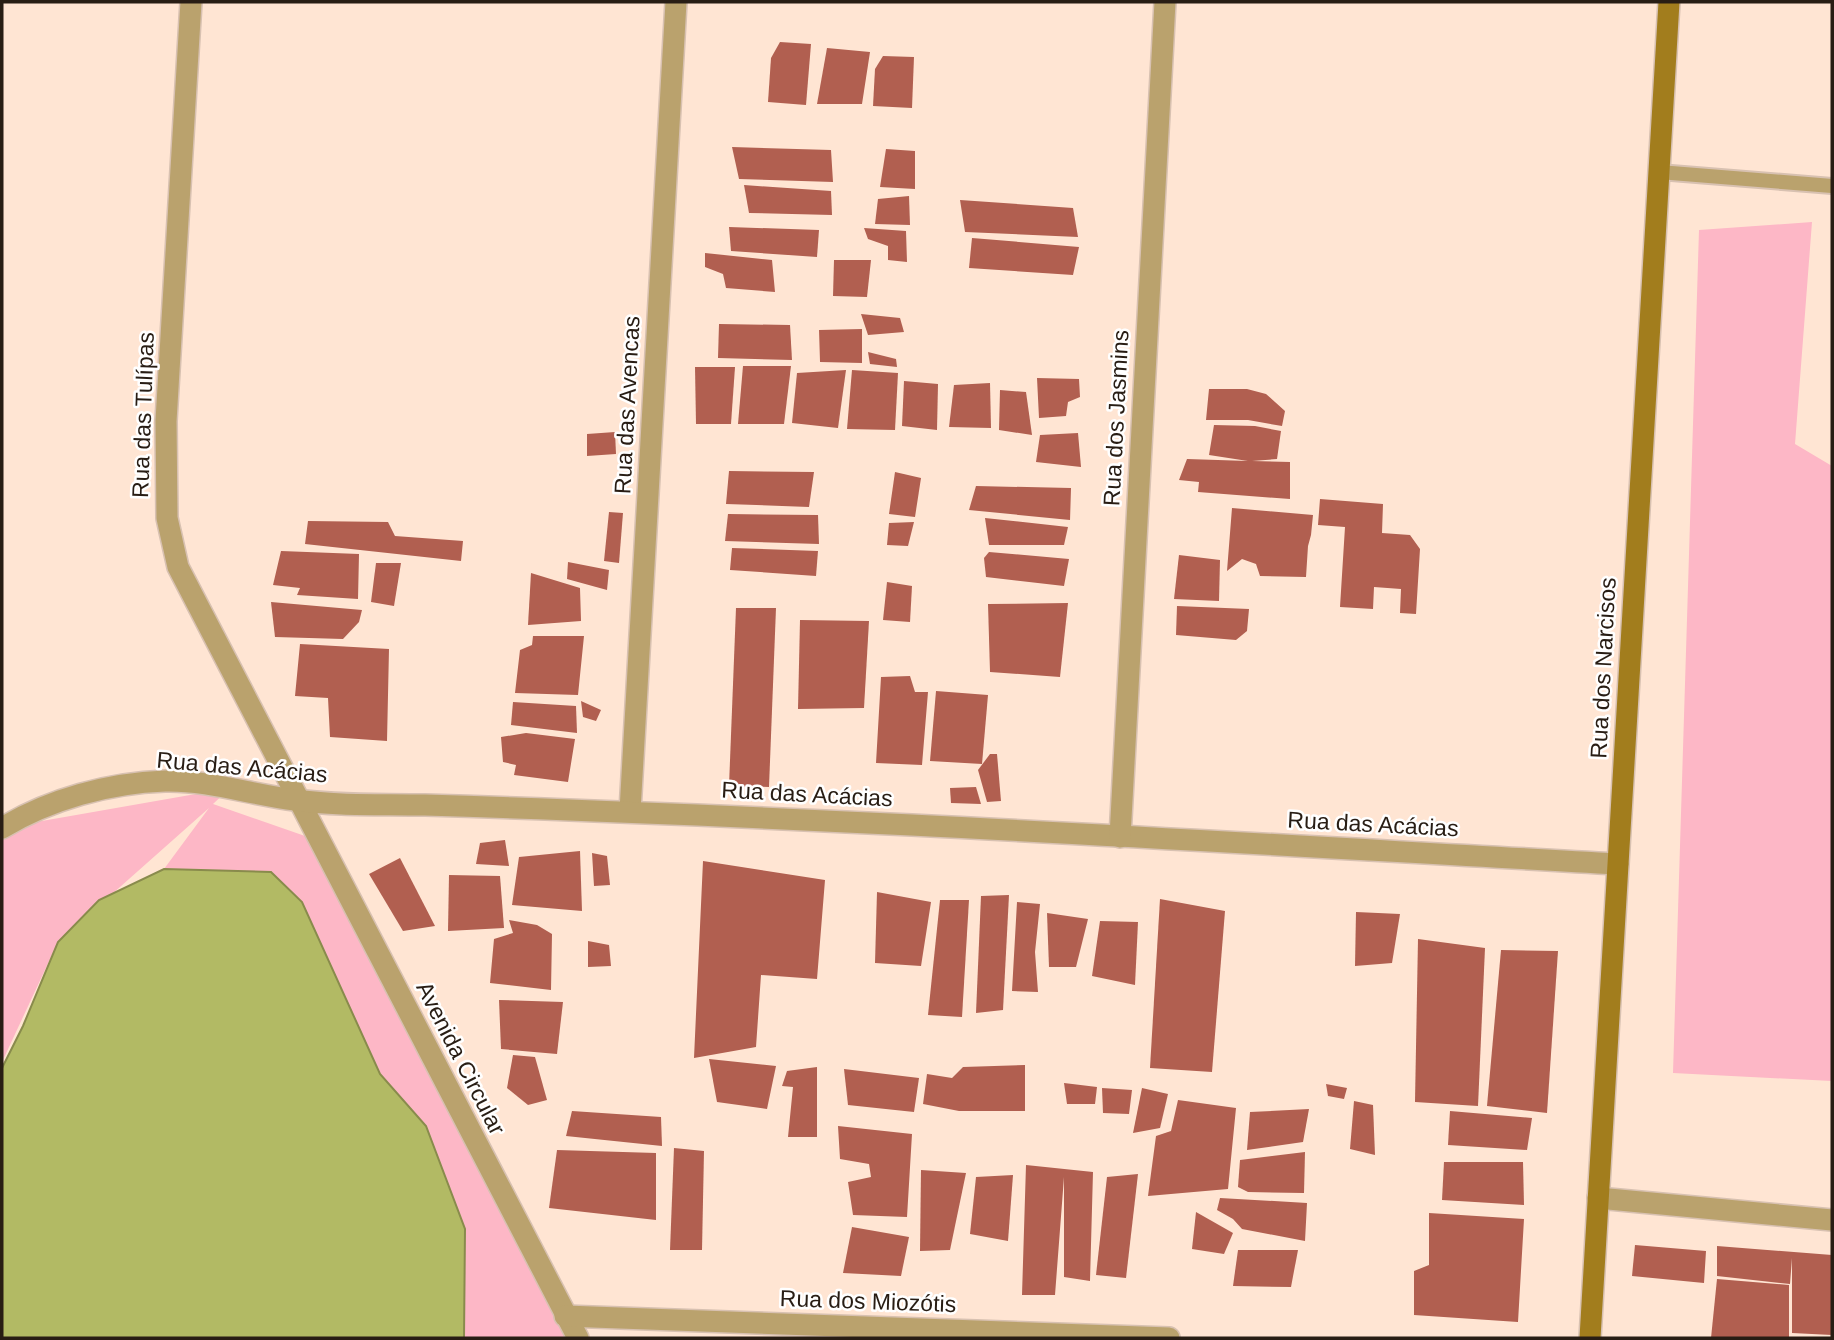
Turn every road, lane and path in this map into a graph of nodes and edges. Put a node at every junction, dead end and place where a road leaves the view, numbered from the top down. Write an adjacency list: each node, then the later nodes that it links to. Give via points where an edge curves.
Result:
1 (191, 2): 7 (street, Rua das Tulípas, via 166,421 167,518 178,567)
2 (676, 2): 8 (street, Rua das Avencas)
3 (1165, 2): 10 (street, Rua dos Jasmins)
4 (1669, 2): 5 (street, Rua dos Narcisos)
5 (1659, 172): 6 (lane); 11 (street, Rua dos Narcisos)
6 (1832, 186)
7 (298, 801): 8 (street, Rua das Acácias); 9 (street, Rua das Acácias, via 167,781 74,796 29,812); 14 (street, Avenida Circular)
8 (630, 811): 10 (street, Rua das Acácias)
9 (2, 828)
10 (1120, 836): 11 (street, Rua das Acácias)
11 (1618, 864): 12 (street, Rua dos Narcisos)
12 (1598, 1198): 13 (street); 17 (street, Rua dos Narcisos)
13 (1832, 1220)
14 (565, 1316): 15 (street, Avenida Circular); 16 (street, Rua dos Miozótis)
15 (578, 1338)
16 (1169, 1338)
17 (1590, 1338)

